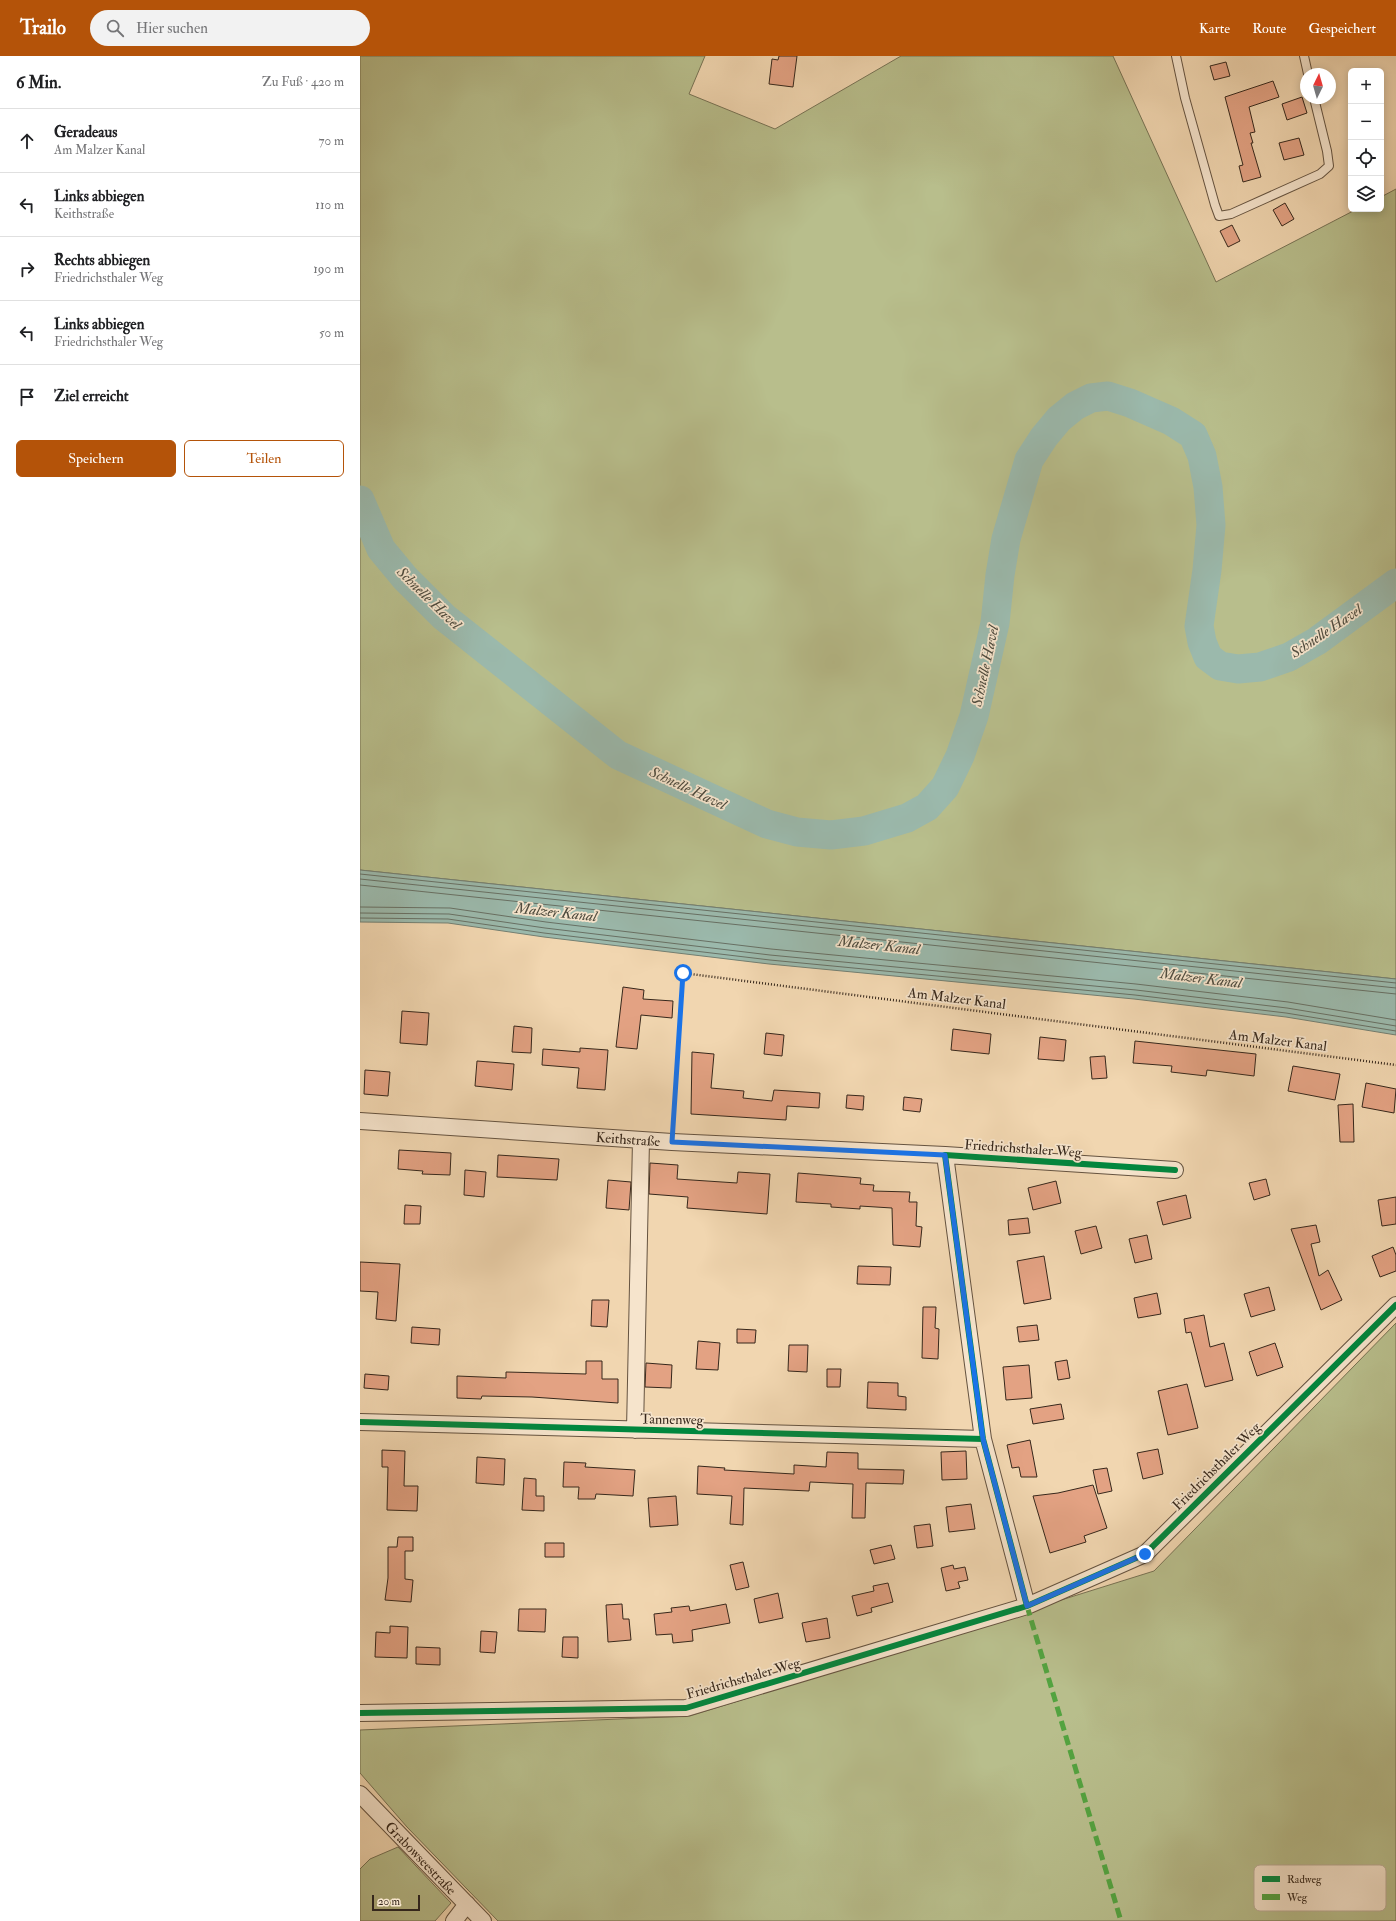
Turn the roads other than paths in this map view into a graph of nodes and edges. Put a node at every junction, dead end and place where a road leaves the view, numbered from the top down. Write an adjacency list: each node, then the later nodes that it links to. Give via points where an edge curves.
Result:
1 (1176, 56): 4 (lane, via 1185,98 1220,216 1231,214 1320,174 1328,166)
2 (1304, 56): 3 (lane)
3 (1307, 68)
4 (1315, 104)
5 (360, 1121): 6 (street, Keithstraße)
6 (641, 1140): 7 (street, Keithstraße); 11 (street, Tannenweg)
7 (945, 1155): 8 (street, Friedrichsthaler Weg); 12 (street, Friedrichsthaler Weg)
8 (1175, 1170)
9 (1396, 1304): 13 (street, Friedrichsthaler Weg, via 1145,1554)
10 (360, 1422): 11 (street, Tannenweg)
11 (635, 1430): 12 (street, Tannenweg)
12 (983, 1439): 13 (street, Friedrichsthaler Weg)
13 (1027, 1606): 14 (street, Friedrichsthaler Weg, via 686,1708)
14 (360, 1713)
15 (360, 1794): 16 (street, Grabowseestraße)
16 (467, 1904): 17 (street); 18 (street, Grabowseestraße)
17 (454, 1921)
18 (483, 1921)

